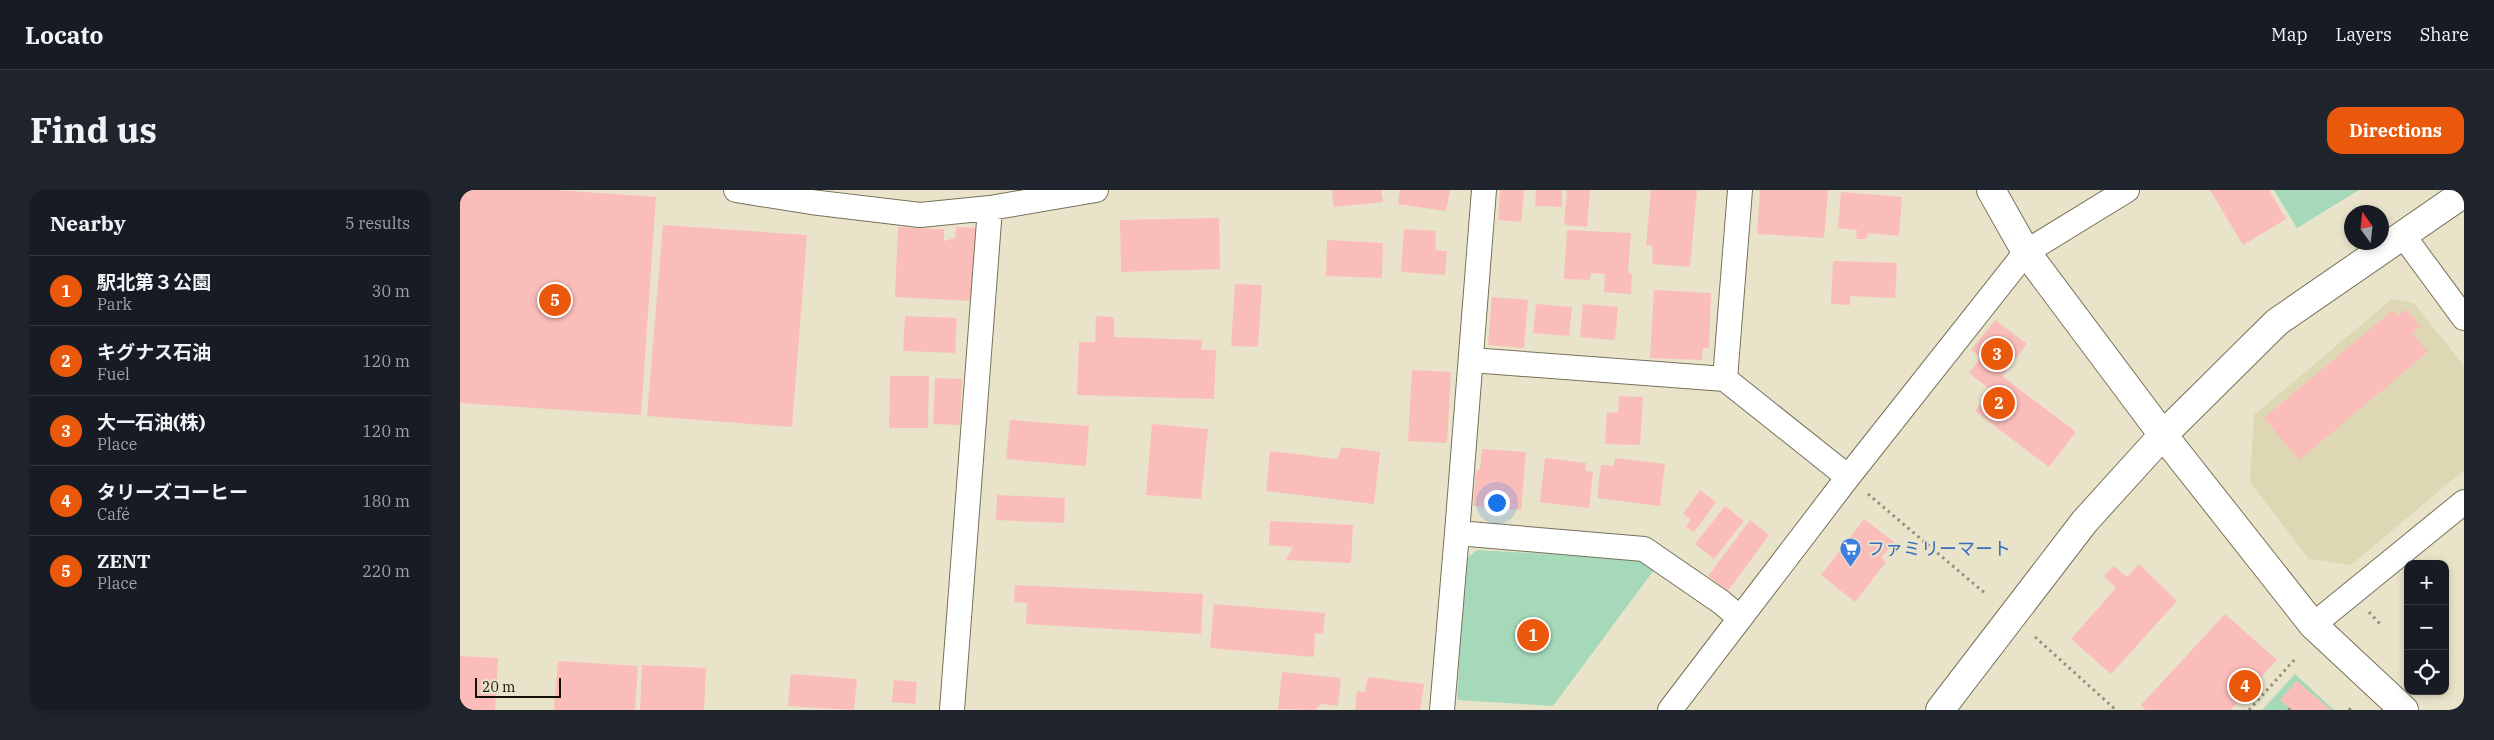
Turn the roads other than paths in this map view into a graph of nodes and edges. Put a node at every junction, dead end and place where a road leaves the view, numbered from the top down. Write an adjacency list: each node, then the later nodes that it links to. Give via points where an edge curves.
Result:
1 (736, 190): 8 (street)
2 (1096, 190): 9 (street)
3 (1484, 190): 13 (street)
4 (1740, 190): 14 (street)
5 (1991, 190): 11 (street)
6 (2127, 190): 11 (street)
7 (2464, 193): 10 (street)
8 (866, 200): 9 (street, via 920,215)
9 (990, 208): 21 (street)
10 (2402, 234): 12 (street); 15 (street, via 2277,322)
11 (2026, 252): 15 (street); 16 (street)
12 (2464, 318)
13 (1471, 360): 14 (street); 18 (street)
14 (1725, 379): 16 (street)
15 (2163, 434): 20 (street); 24 (street, via 2086,521)
16 (1848, 477): 19 (street)
17 (2464, 502): 20 (street)
18 (1456, 533): 19 (street, via 1644,549); 22 (street)
19 (1740, 618): 23 (street)
20 (2313, 625): 25 (street)
21 (952, 710)
22 (1442, 710)
23 (1670, 710)
24 (1940, 710)
25 (2404, 710)

